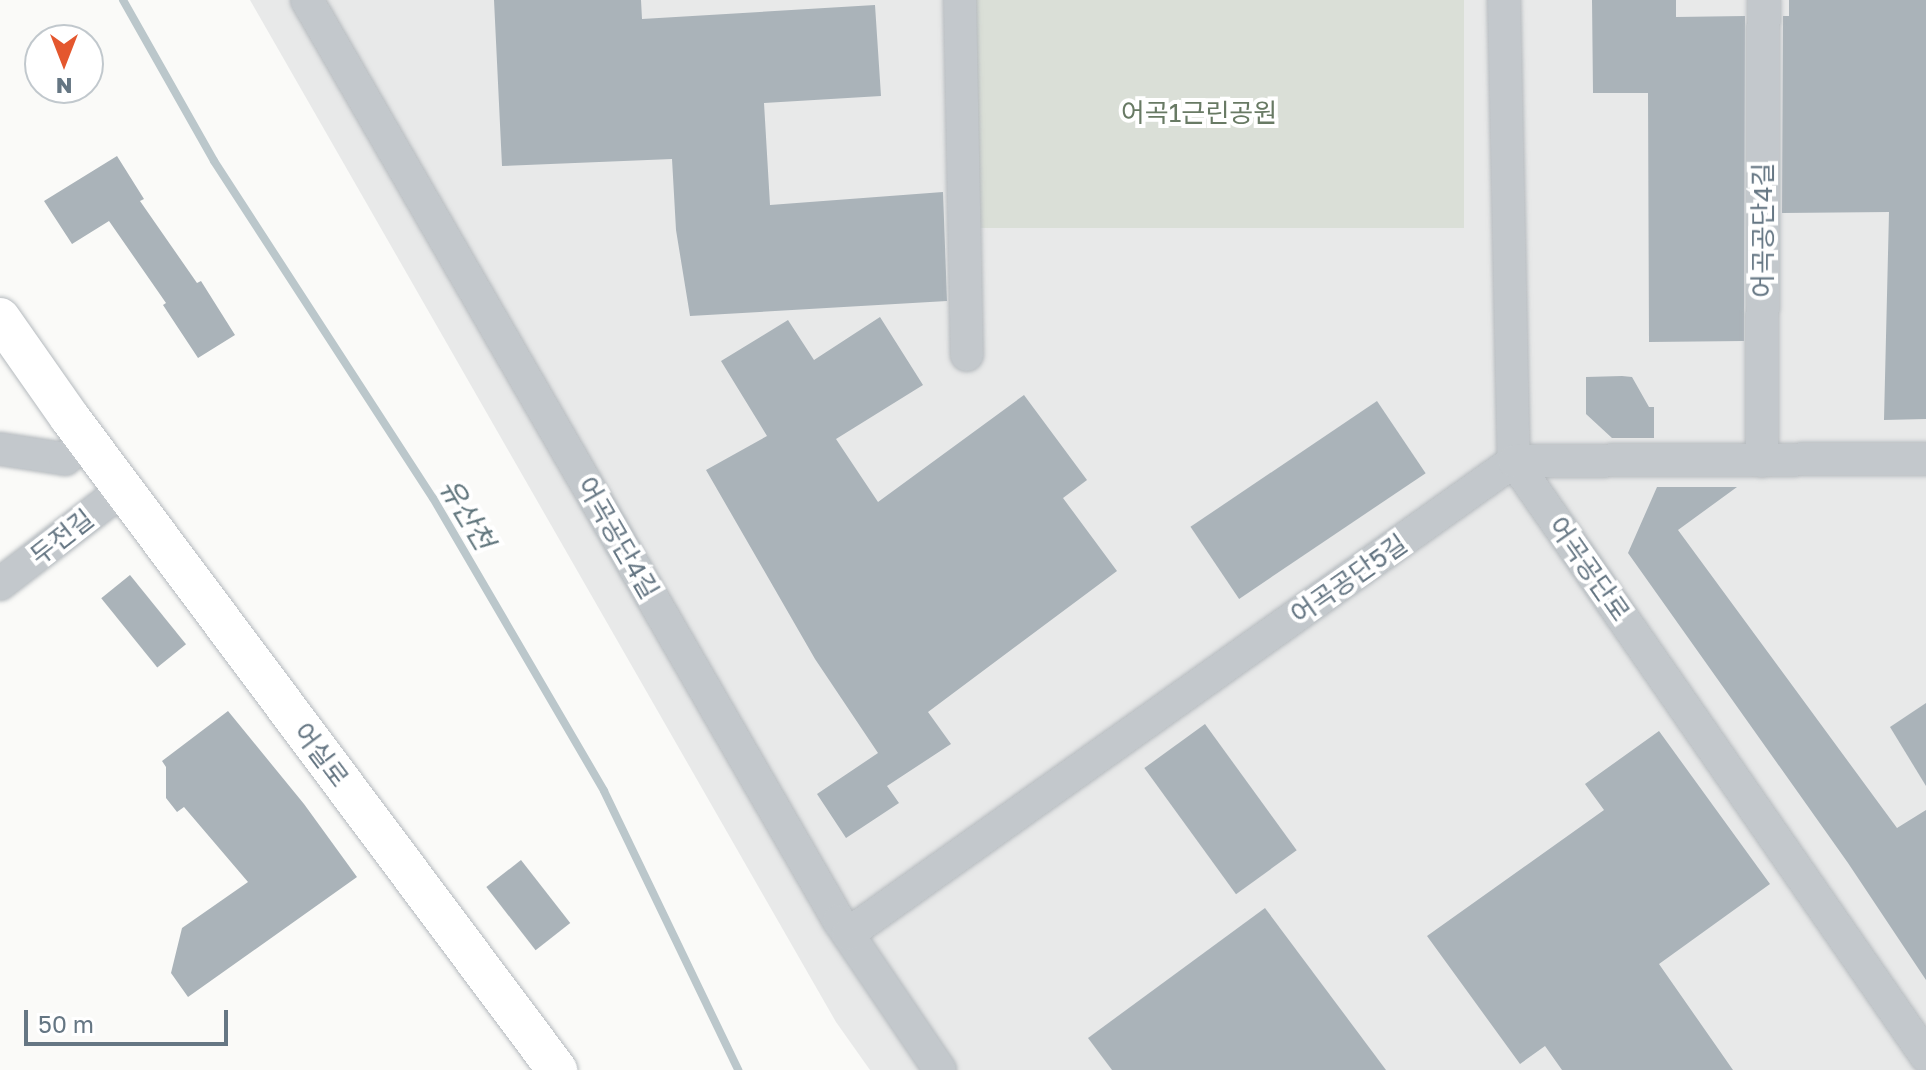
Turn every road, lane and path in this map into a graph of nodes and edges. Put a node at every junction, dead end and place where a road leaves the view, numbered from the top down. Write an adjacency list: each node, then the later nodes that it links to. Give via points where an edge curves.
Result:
1 (307, 0): 14 (street, 어곡공단4길)
2 (960, 0): 6 (street)
3 (1504, 0): 10 (street)
4 (1764, 0): 11 (street, 어곡공단4길)
5 (0, 318): 7 (main road, 어실로)
6 (967, 355)
7 (86, 440): 8 (street, via 65,459); 12 (main road, 어실로)
8 (3, 441)
9 (1926, 459): 11 (street)
10 (1514, 461): 11 (street); 14 (street, 어곡공단5길); 15 (street, 어곡공단로)
11 (1762, 461)
12 (124, 489): 13 (street, 두전길); 16 (main road, 어실로)
13 (0, 584)
14 (848, 934): 17 (street, 어곡공단4길)
15 (1926, 1056)
16 (557, 1070)
17 (940, 1070)

